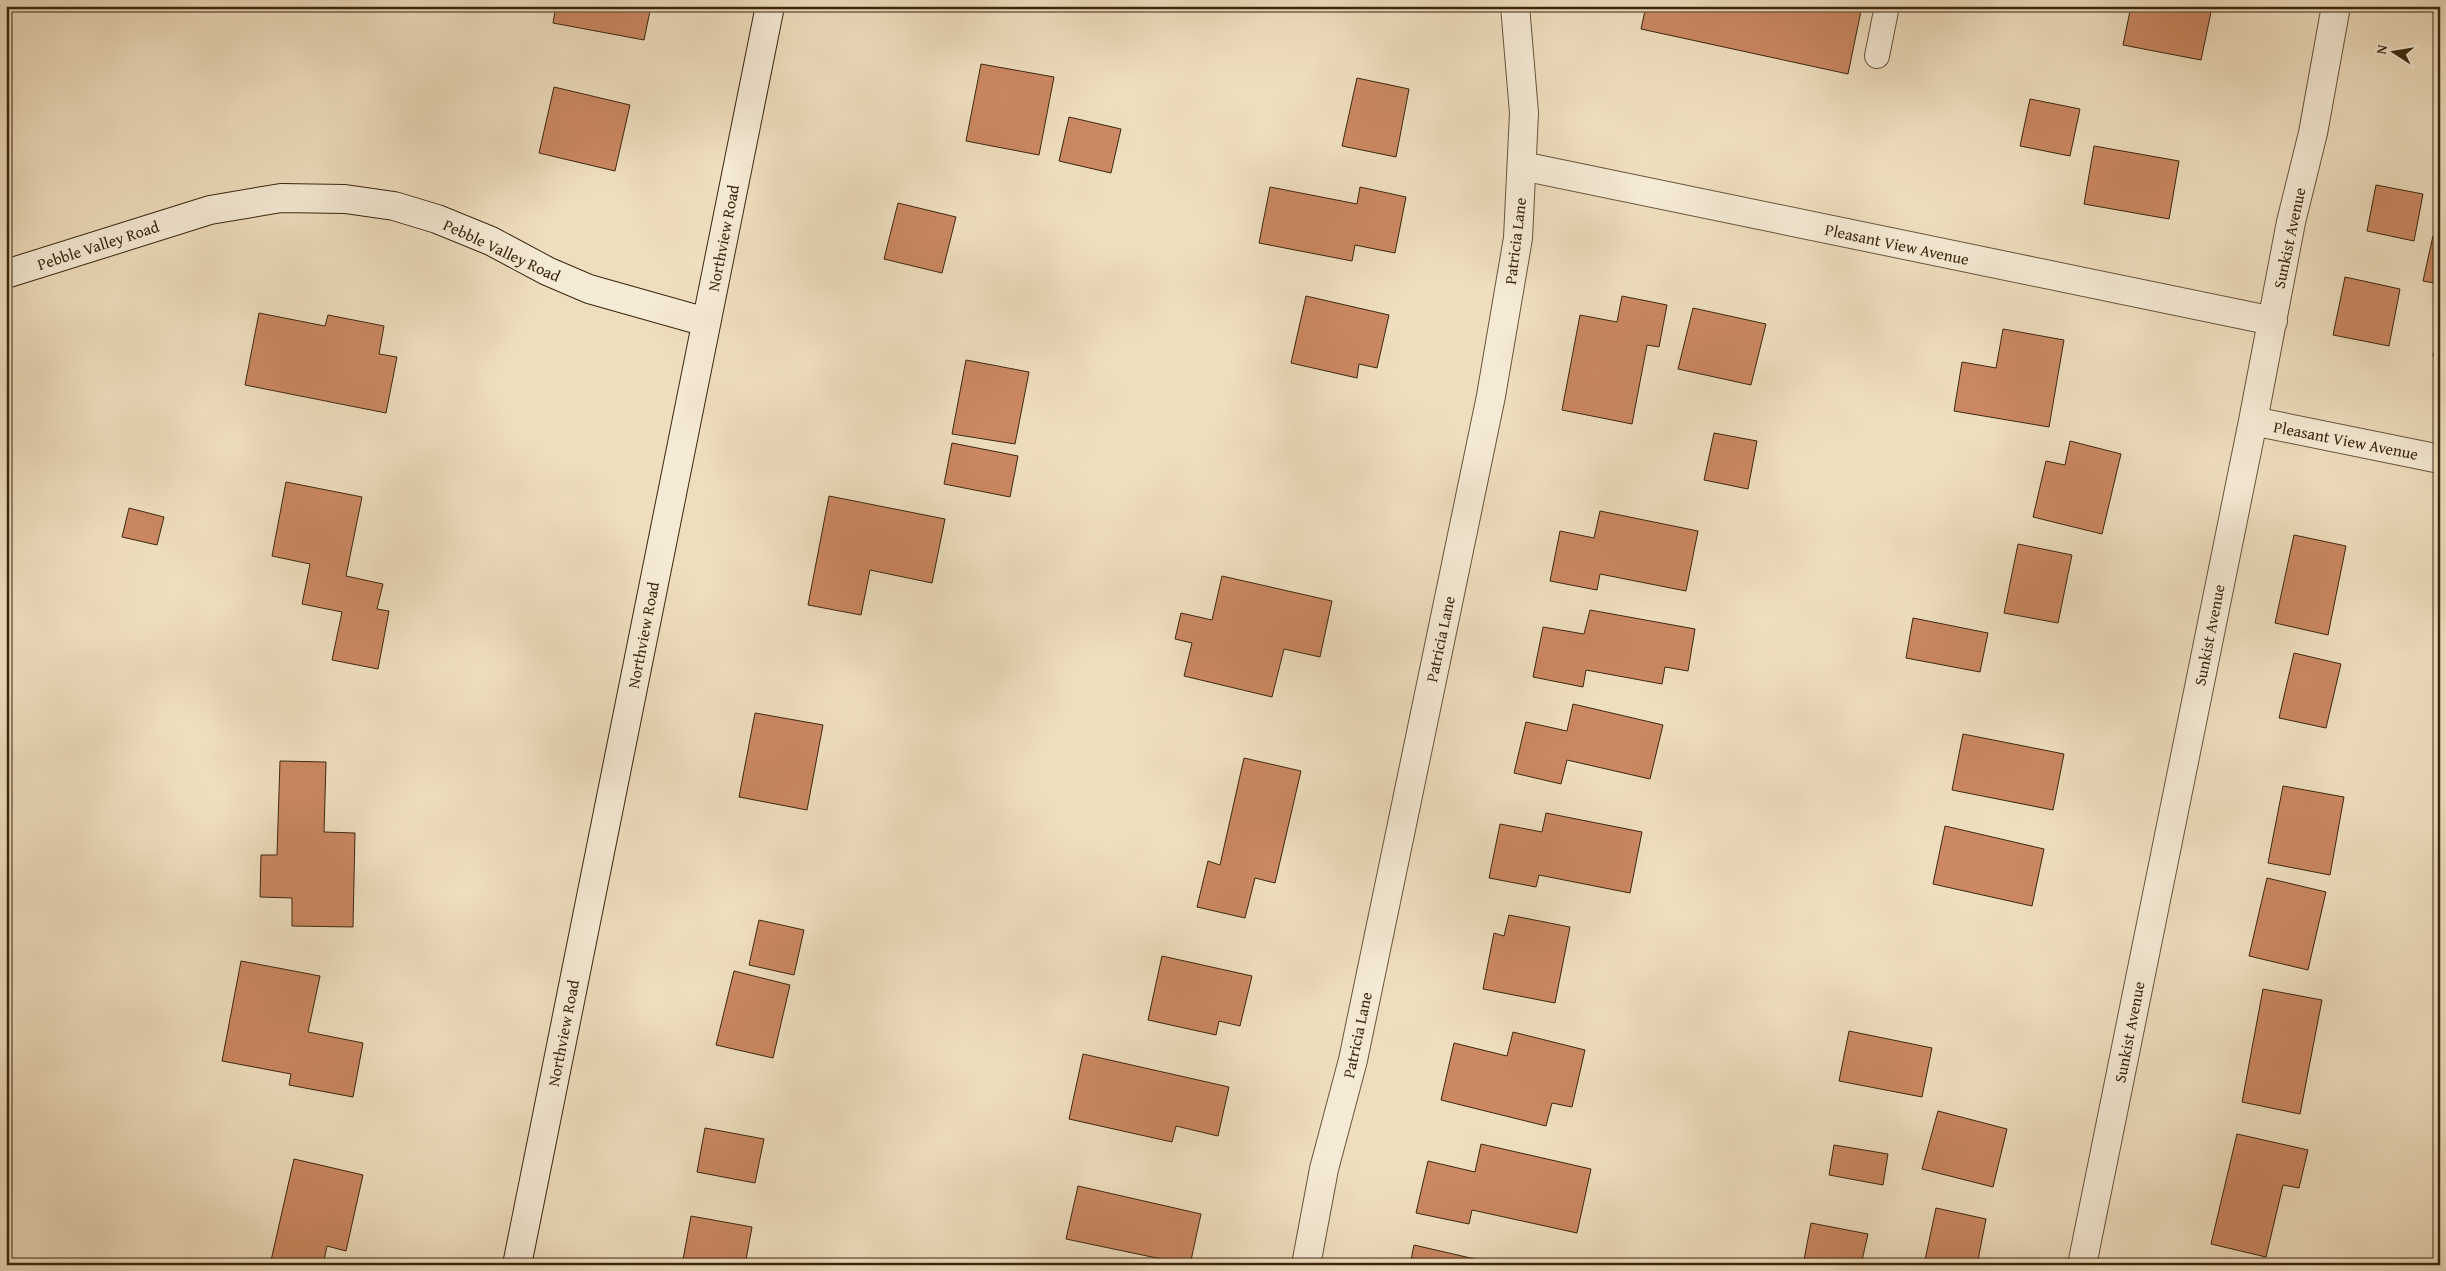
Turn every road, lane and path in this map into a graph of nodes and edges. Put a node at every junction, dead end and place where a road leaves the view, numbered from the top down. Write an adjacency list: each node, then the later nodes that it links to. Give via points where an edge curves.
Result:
1 (770, 6): 9 (street, Northview Road)
2 (1514, 6): 6 (street, Patricia Lane, via 1524,113)
3 (1887, 6): 5 (lane)
4 (2336, 6): 8 (street, Sunkist Avenue)
5 (1877, 56)
6 (1522, 166): 8 (street, Pleasant View Avenue); 13 (street, Patricia Lane, via 1518,238 1491,396 1355,1050 1324,1170)
7 (6, 274): 9 (street, Pebble Valley Road, via 210,210 281,198 344,199 394,206 437,219 589,289)
8 (2272, 321): 10 (street, Sunkist Avenue)
9 (706, 322): 12 (street, Northview Road)
10 (2253, 422): 11 (street, Pleasant View Avenue); 14 (street, Sunkist Avenue)
11 (2440, 459)
12 (517, 1265)
13 (1306, 1265)
14 (2082, 1265)

